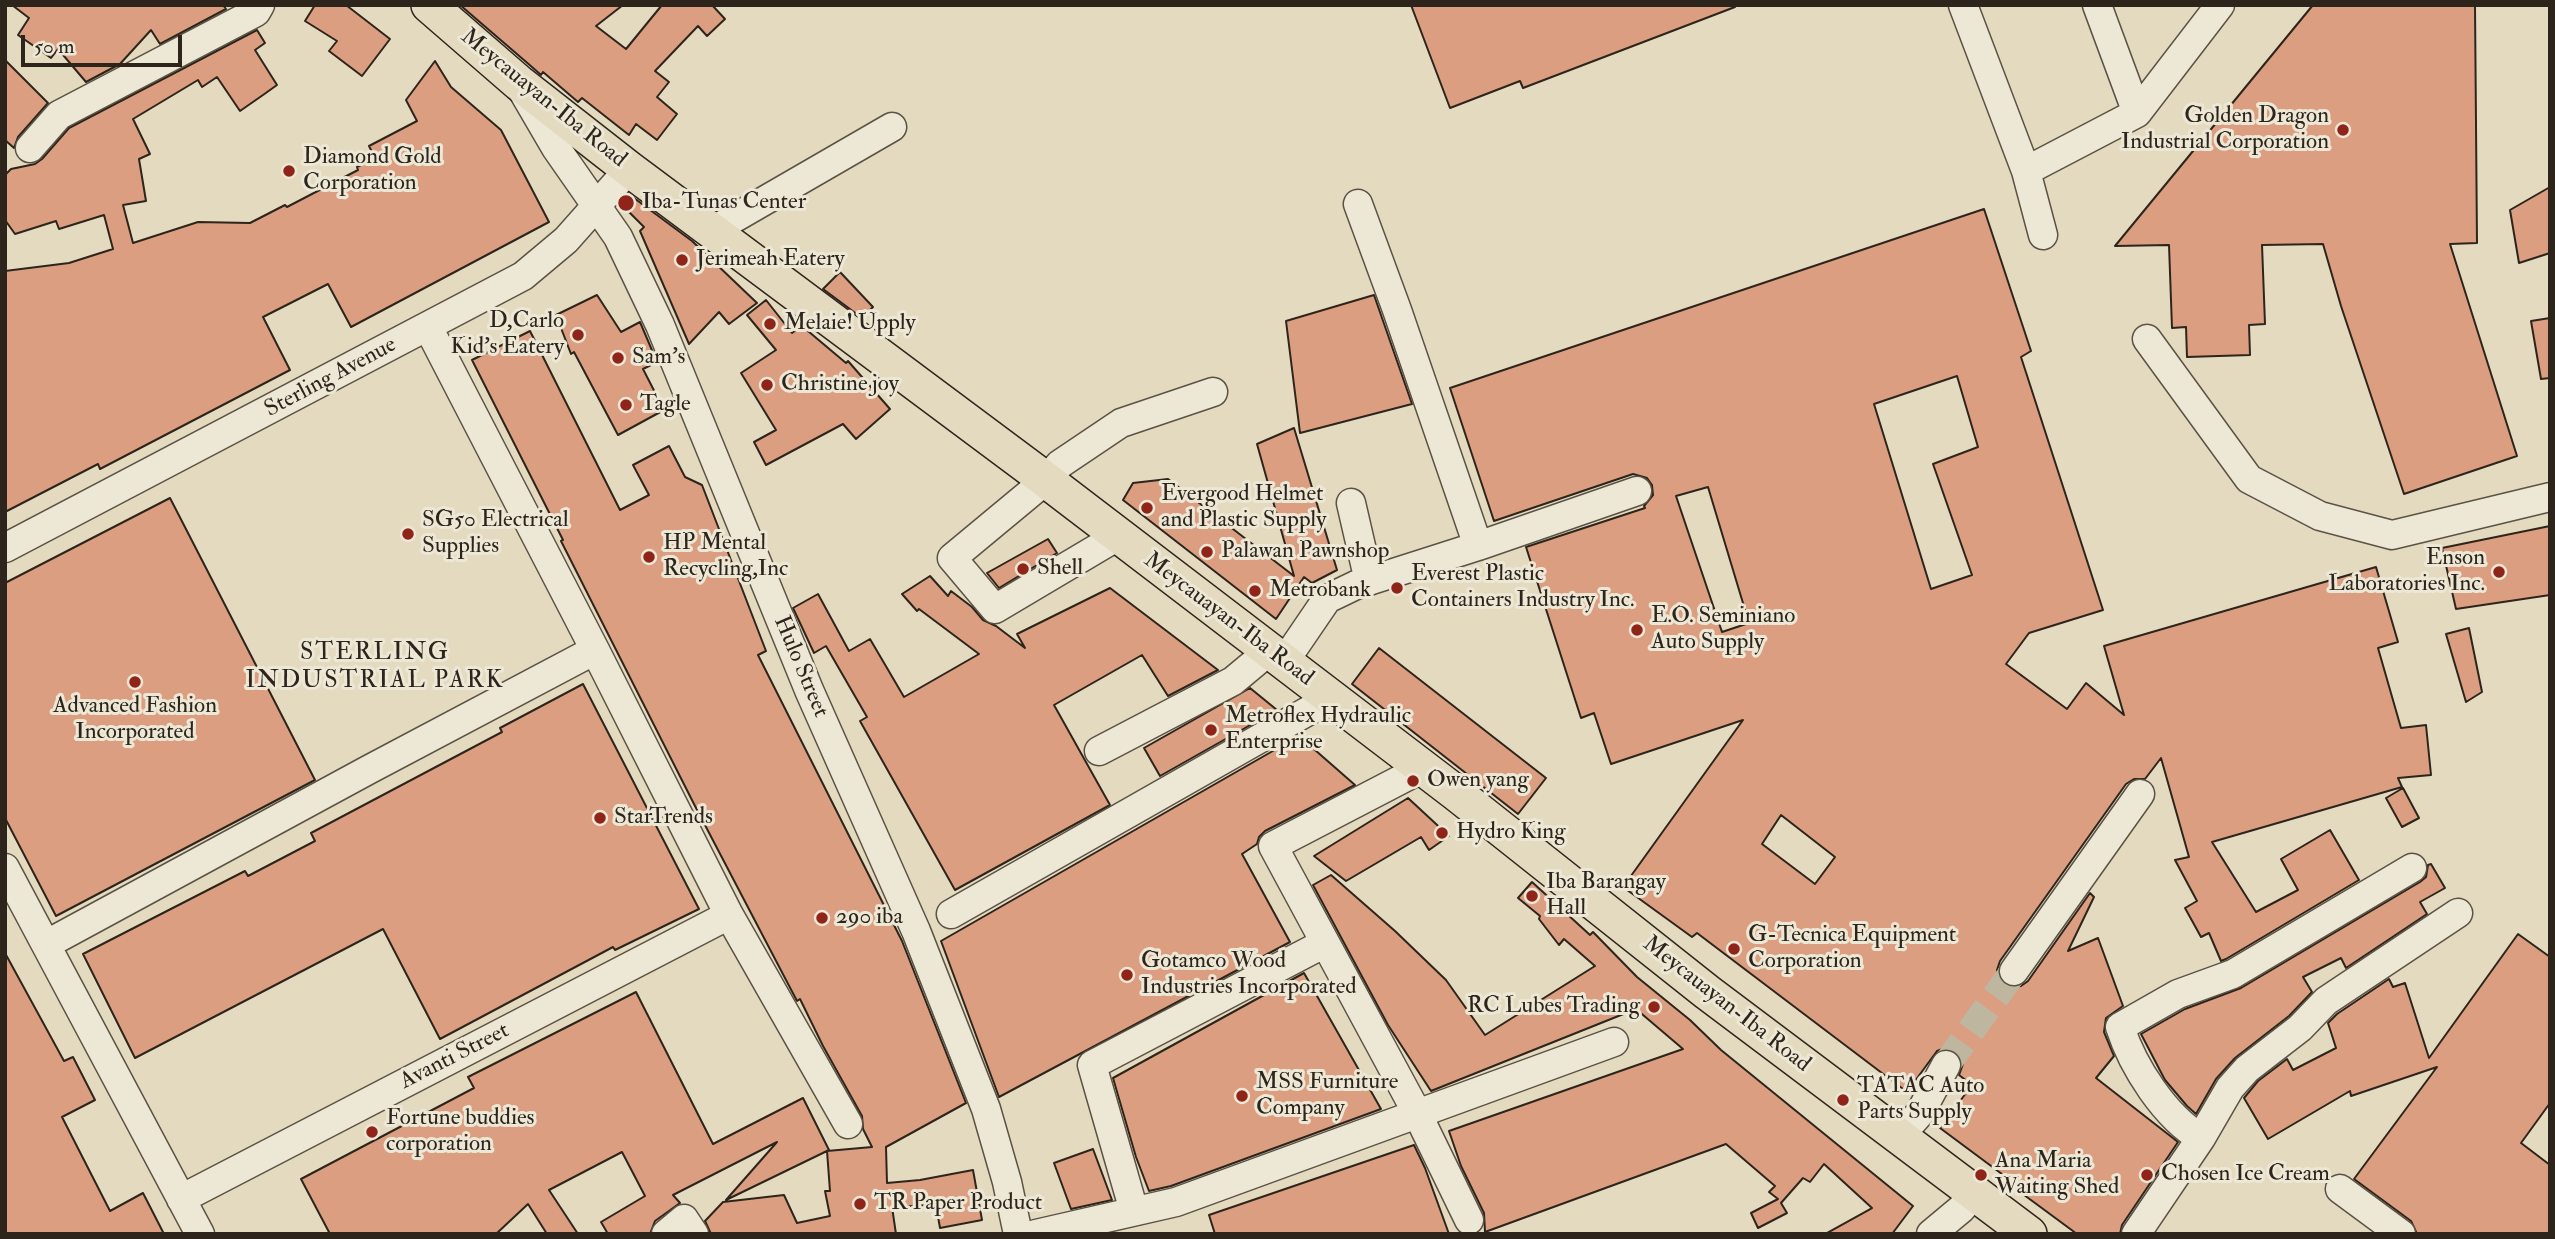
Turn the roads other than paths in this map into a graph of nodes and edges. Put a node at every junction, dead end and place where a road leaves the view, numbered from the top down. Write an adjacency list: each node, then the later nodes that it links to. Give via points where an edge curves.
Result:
1 (260, 5): 9 (street, via 256,12 59,115)
2 (429, 5): 6 (main road, Meycauayan-Iba Road)
3 (1963, 5): 11 (street)
4 (2097, 5): 7 (street)
5 (2212, 9): 7 (street)
6 (519, 83): 10 (main road, Meycauayan-Iba Road); 13 (street, Hulo Street, via 556,148)
7 (2137, 113): 11 (street)
8 (892, 127): 14 (street)
9 (30, 148)
10 (629, 169): 13 (street, Sterling Avenue); 14 (main road, Meycauayan-Iba Road)
11 (2026, 171): 15 (street)
12 (1358, 204): 24 (street)
13 (598, 205): 16 (street, Sterling Avenue, via 523,276); 55 (street, Hulo Street, via 660,324 809,690 916,932 986,1110)
14 (712, 231): 19 (main road, Meycauayan-Iba Road)
15 (2043, 235)
16 (428, 327): 25 (street, Sterling Avenue); 27 (street)
17 (2147, 339): 21 (street, via 2249,479 2320,516 2392,535)
18 (1213, 392): 19 (street, via 1121,423 1060,464)
19 (1046, 480): 23 (main road, Meycauayan-Iba Road); 23 (street, via 951,558 995,609)
20 (1637, 491): 24 (street)
21 (2550, 497)
22 (1351, 503): 26 (street)
23 (1118, 536): 28 (main road, Meycauayan-Iba Road)
24 (1478, 546): 26 (street)
25 (5, 548)
26 (1369, 581): 28 (street, via 1327,599)
27 (595, 650): 37 (street); 39 (street)
28 (1276, 656): 29 (main road, Meycauayan-Iba Road); 30 (street)
29 (1331, 698): 31 (main road, Meycauayan-Iba Road); 36 (street)
30 (1099, 751)
31 (1423, 768): 38 (street, via 1273,846); 45 (main road, Meycauayan-Iba Road)
32 (2140, 794): 40 (street)
33 (5, 868): 39 (street)
34 (2412, 868): 46 (street, via 2233,974 2178,994 2120,1027 2125,1045 2165,1108)
35 (2458, 913): 46 (street, via 2326,1001 2300,1028 2247,1069 2230,1088)
36 (951, 914)
37 (729, 915): 44 (street); 49 (street, Avanti Street)
38 (1325, 943): 43 (street); 50 (street, via 1092,1065)
39 (47, 944): 49 (street)
40 (2014, 971)
41 (1614, 1042): 43 (street)
42 (1946, 1065): 45 (street, via 1920,1114)
43 (1417, 1113): 50 (street, via 1176,1202); 51 (street)
44 (848, 1124)
45 (1899, 1137): 48 (main road, Meycauayan-Iba Road)
46 (2201, 1138): 59 (street)
47 (2340, 1189): 60 (street)
48 (1975, 1193): 57 (street); 58 (main road, Meycauayan-Iba Road)
49 (181, 1199): 52 (street)
50 (1134, 1211): 56 (street)
51 (1469, 1220)
52 (200, 1234)
53 (666, 1234): 54 (street, via 684,1219)
54 (694, 1234)
55 (1018, 1234)
56 (1037, 1234)
57 (1931, 1234)
58 (2029, 1234)
59 (2136, 1234)
60 (2402, 1234)

